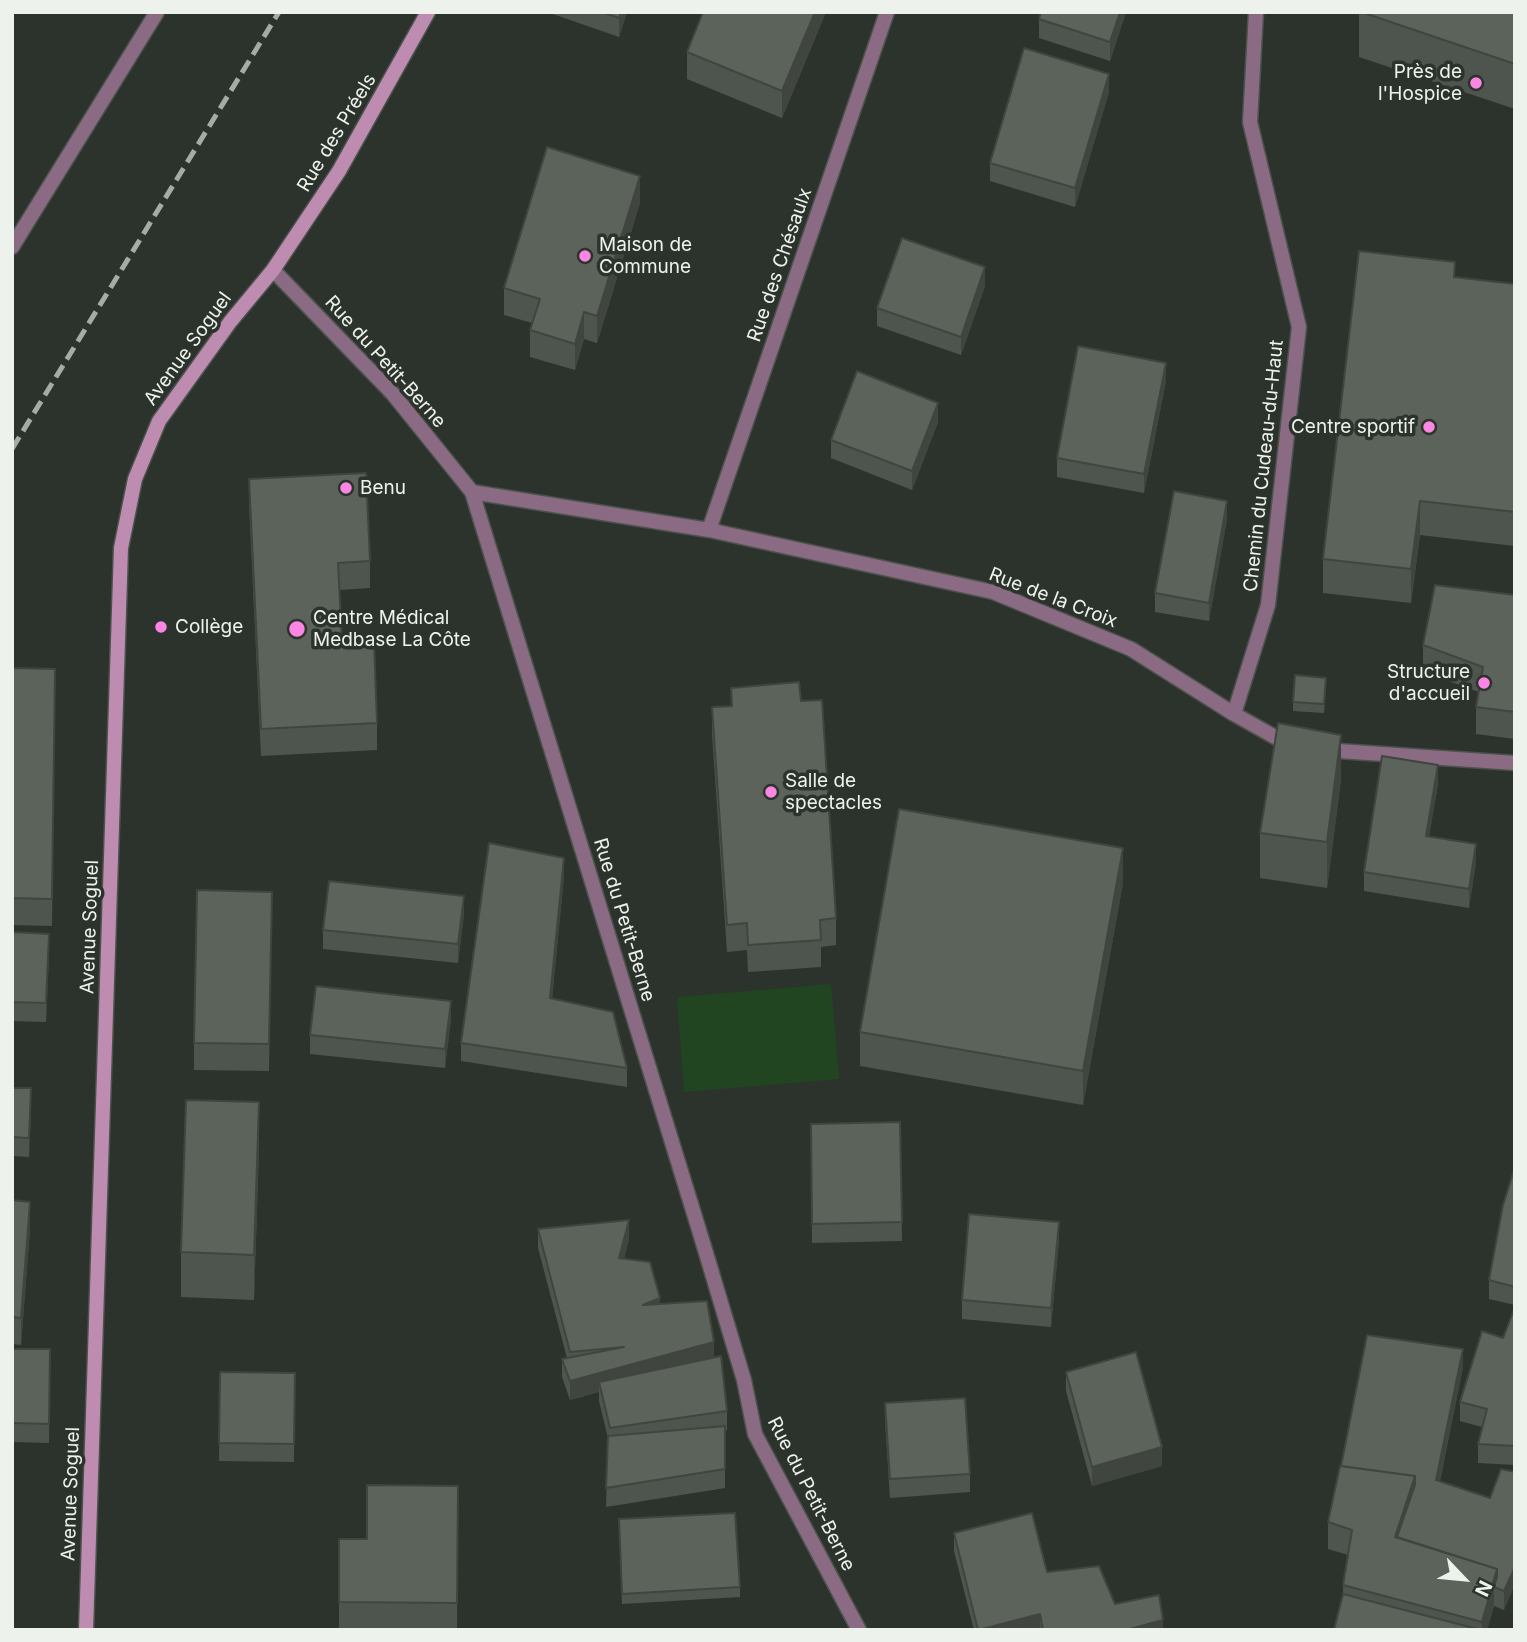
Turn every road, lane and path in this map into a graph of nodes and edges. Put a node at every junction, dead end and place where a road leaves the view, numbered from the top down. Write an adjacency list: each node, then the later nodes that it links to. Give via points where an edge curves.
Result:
1 (157, 12): 5 (street)
2 (428, 12): 6 (street, Rue des Préels, via 339,171)
3 (887, 12): 8 (street, Rue des Chésaulx)
4 (1256, 12): 9 (street, Chemin du Cudeau-du-Haut, via 1250,122 1299,327 1268,605)
5 (12, 247)
6 (274, 270): 7 (street, Rue du Petit-Berne, via 393,394); 11 (street, Avenue Soguel, via 230,321 159,421 135,479 121,548)
7 (472, 492): 8 (street, Rue de la Croix); 12 (street, Rue du Petit-Berne, via 703,1243 744,1380 755,1434)
8 (709, 530): 9 (street, Rue de la Croix, via 993,592 1131,649)
9 (1234, 714): 10 (street, Rue de la Croix, via 1295,748)
10 (1515, 763)
11 (86, 1630)
12 (859, 1630)

